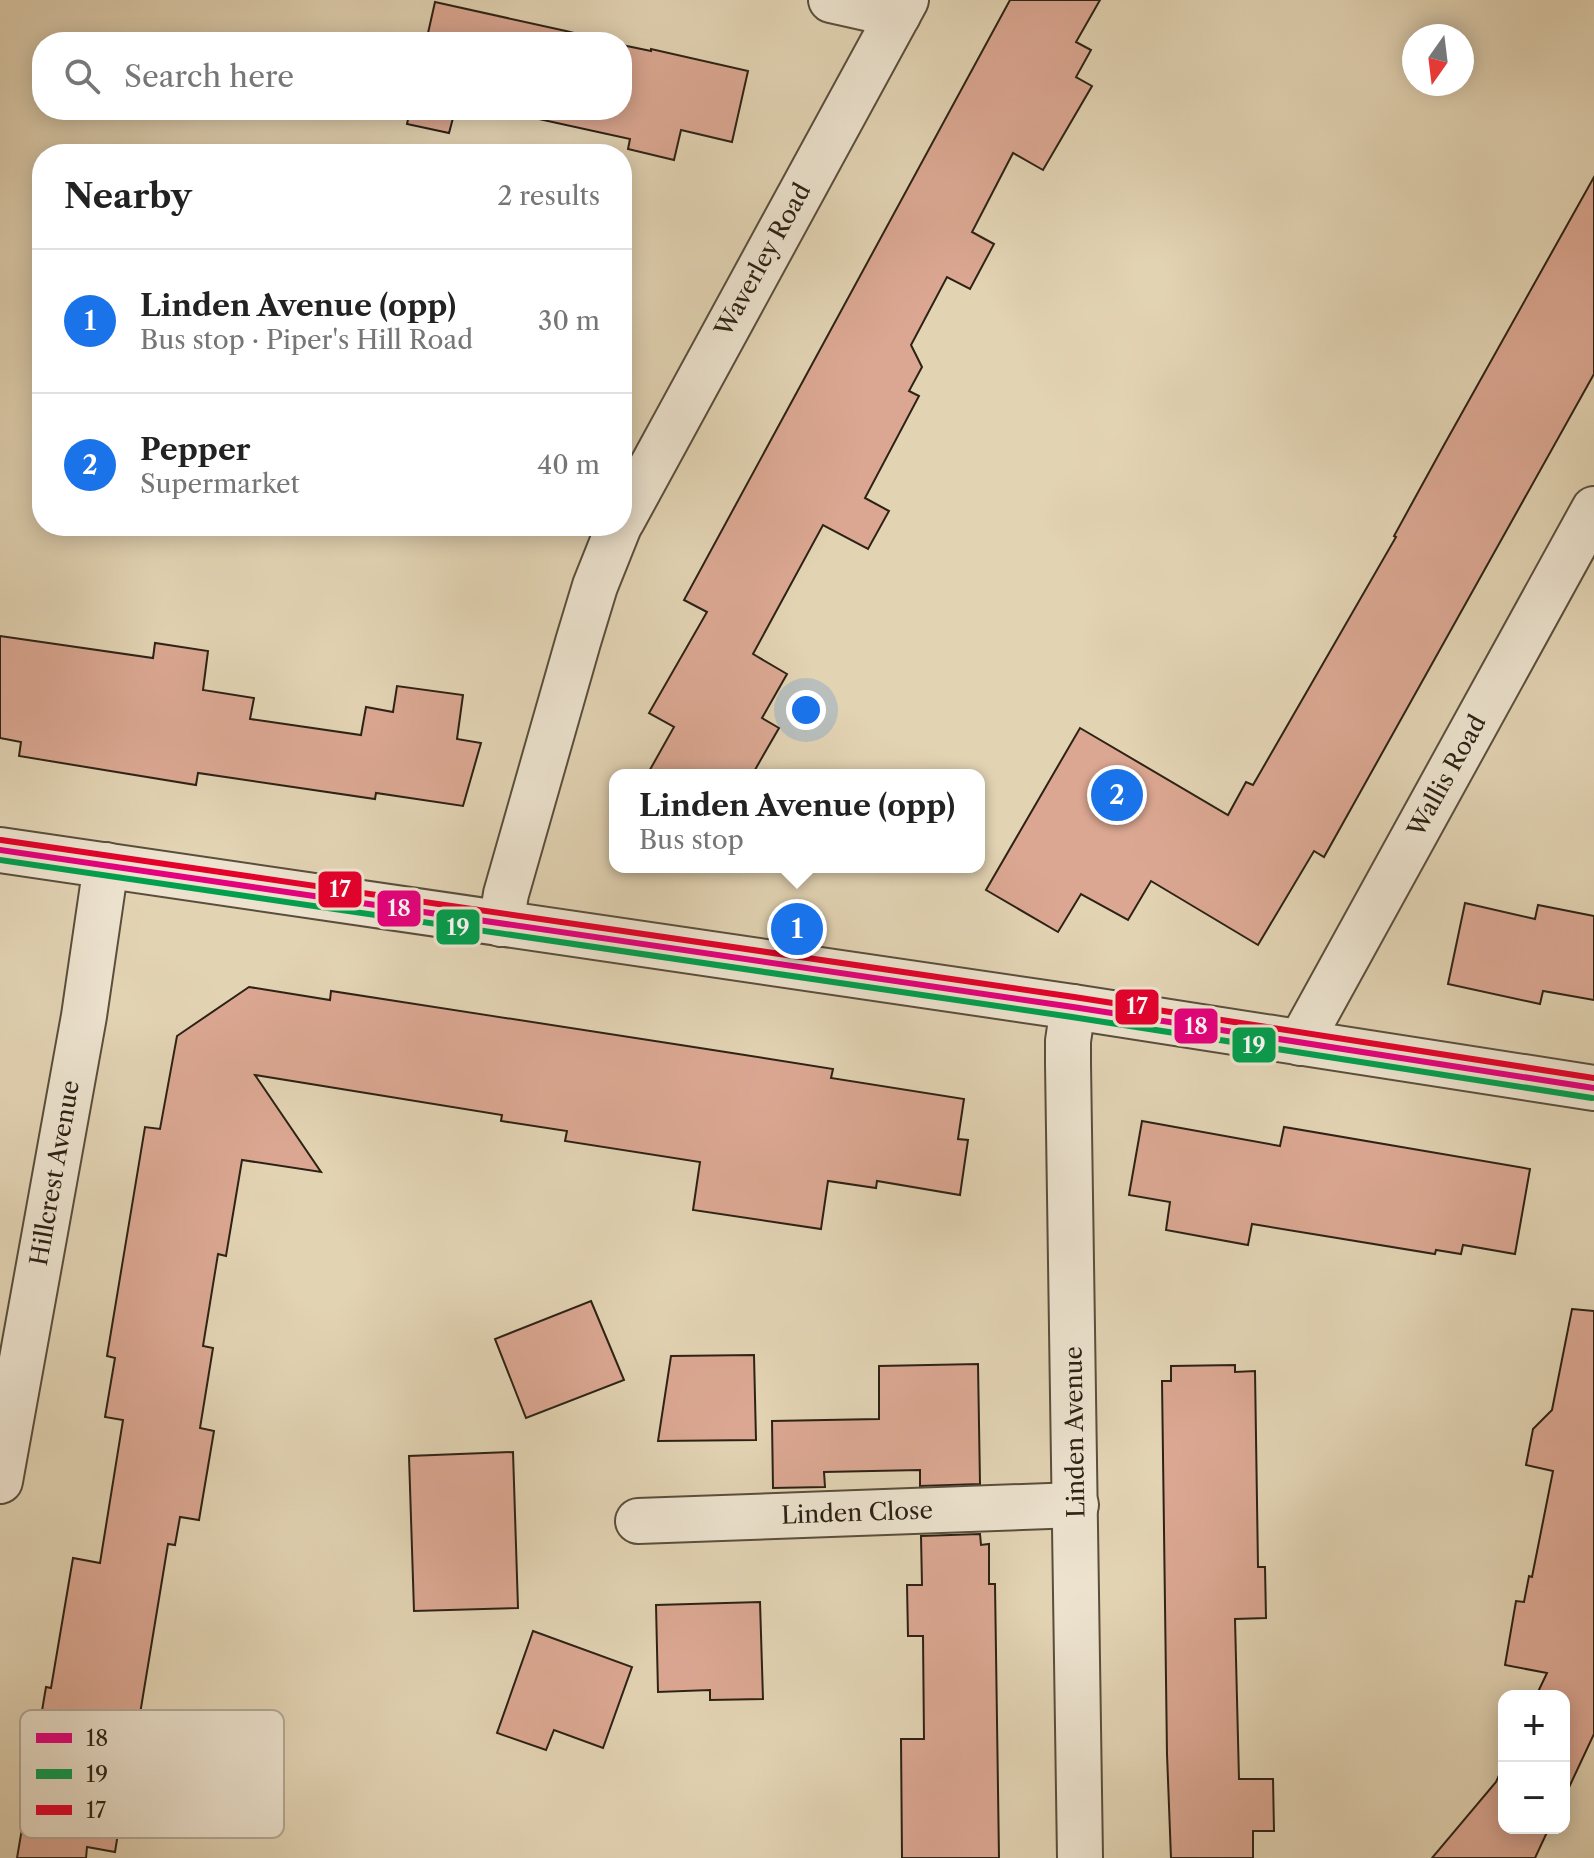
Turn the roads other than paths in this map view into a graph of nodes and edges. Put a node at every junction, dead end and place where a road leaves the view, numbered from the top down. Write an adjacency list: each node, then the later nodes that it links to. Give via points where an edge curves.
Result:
1 (831, 0): 2 (street)
2 (902, 8): 3 (street, Waverley Road)
3 (632, 504)
4 (1594, 509): 10 (street, Wallis Road)
5 (616, 536): 8 (street, Waverley Road, via 578,642)
6 (0, 850): 7 (street)
7 (106, 865): 8 (street); 12 (street, Hillcrest Avenue)
8 (501, 924): 9 (street)
9 (1073, 1007): 10 (street); 13 (street, Linden Avenue, via 1068,1064)
10 (1300, 1043): 11 (street)
11 (1594, 1088)
12 (0, 1481)
13 (1076, 1505): 14 (street, Linden Close); 15 (street, Linden Avenue)
14 (638, 1521)
15 (1080, 1858)

